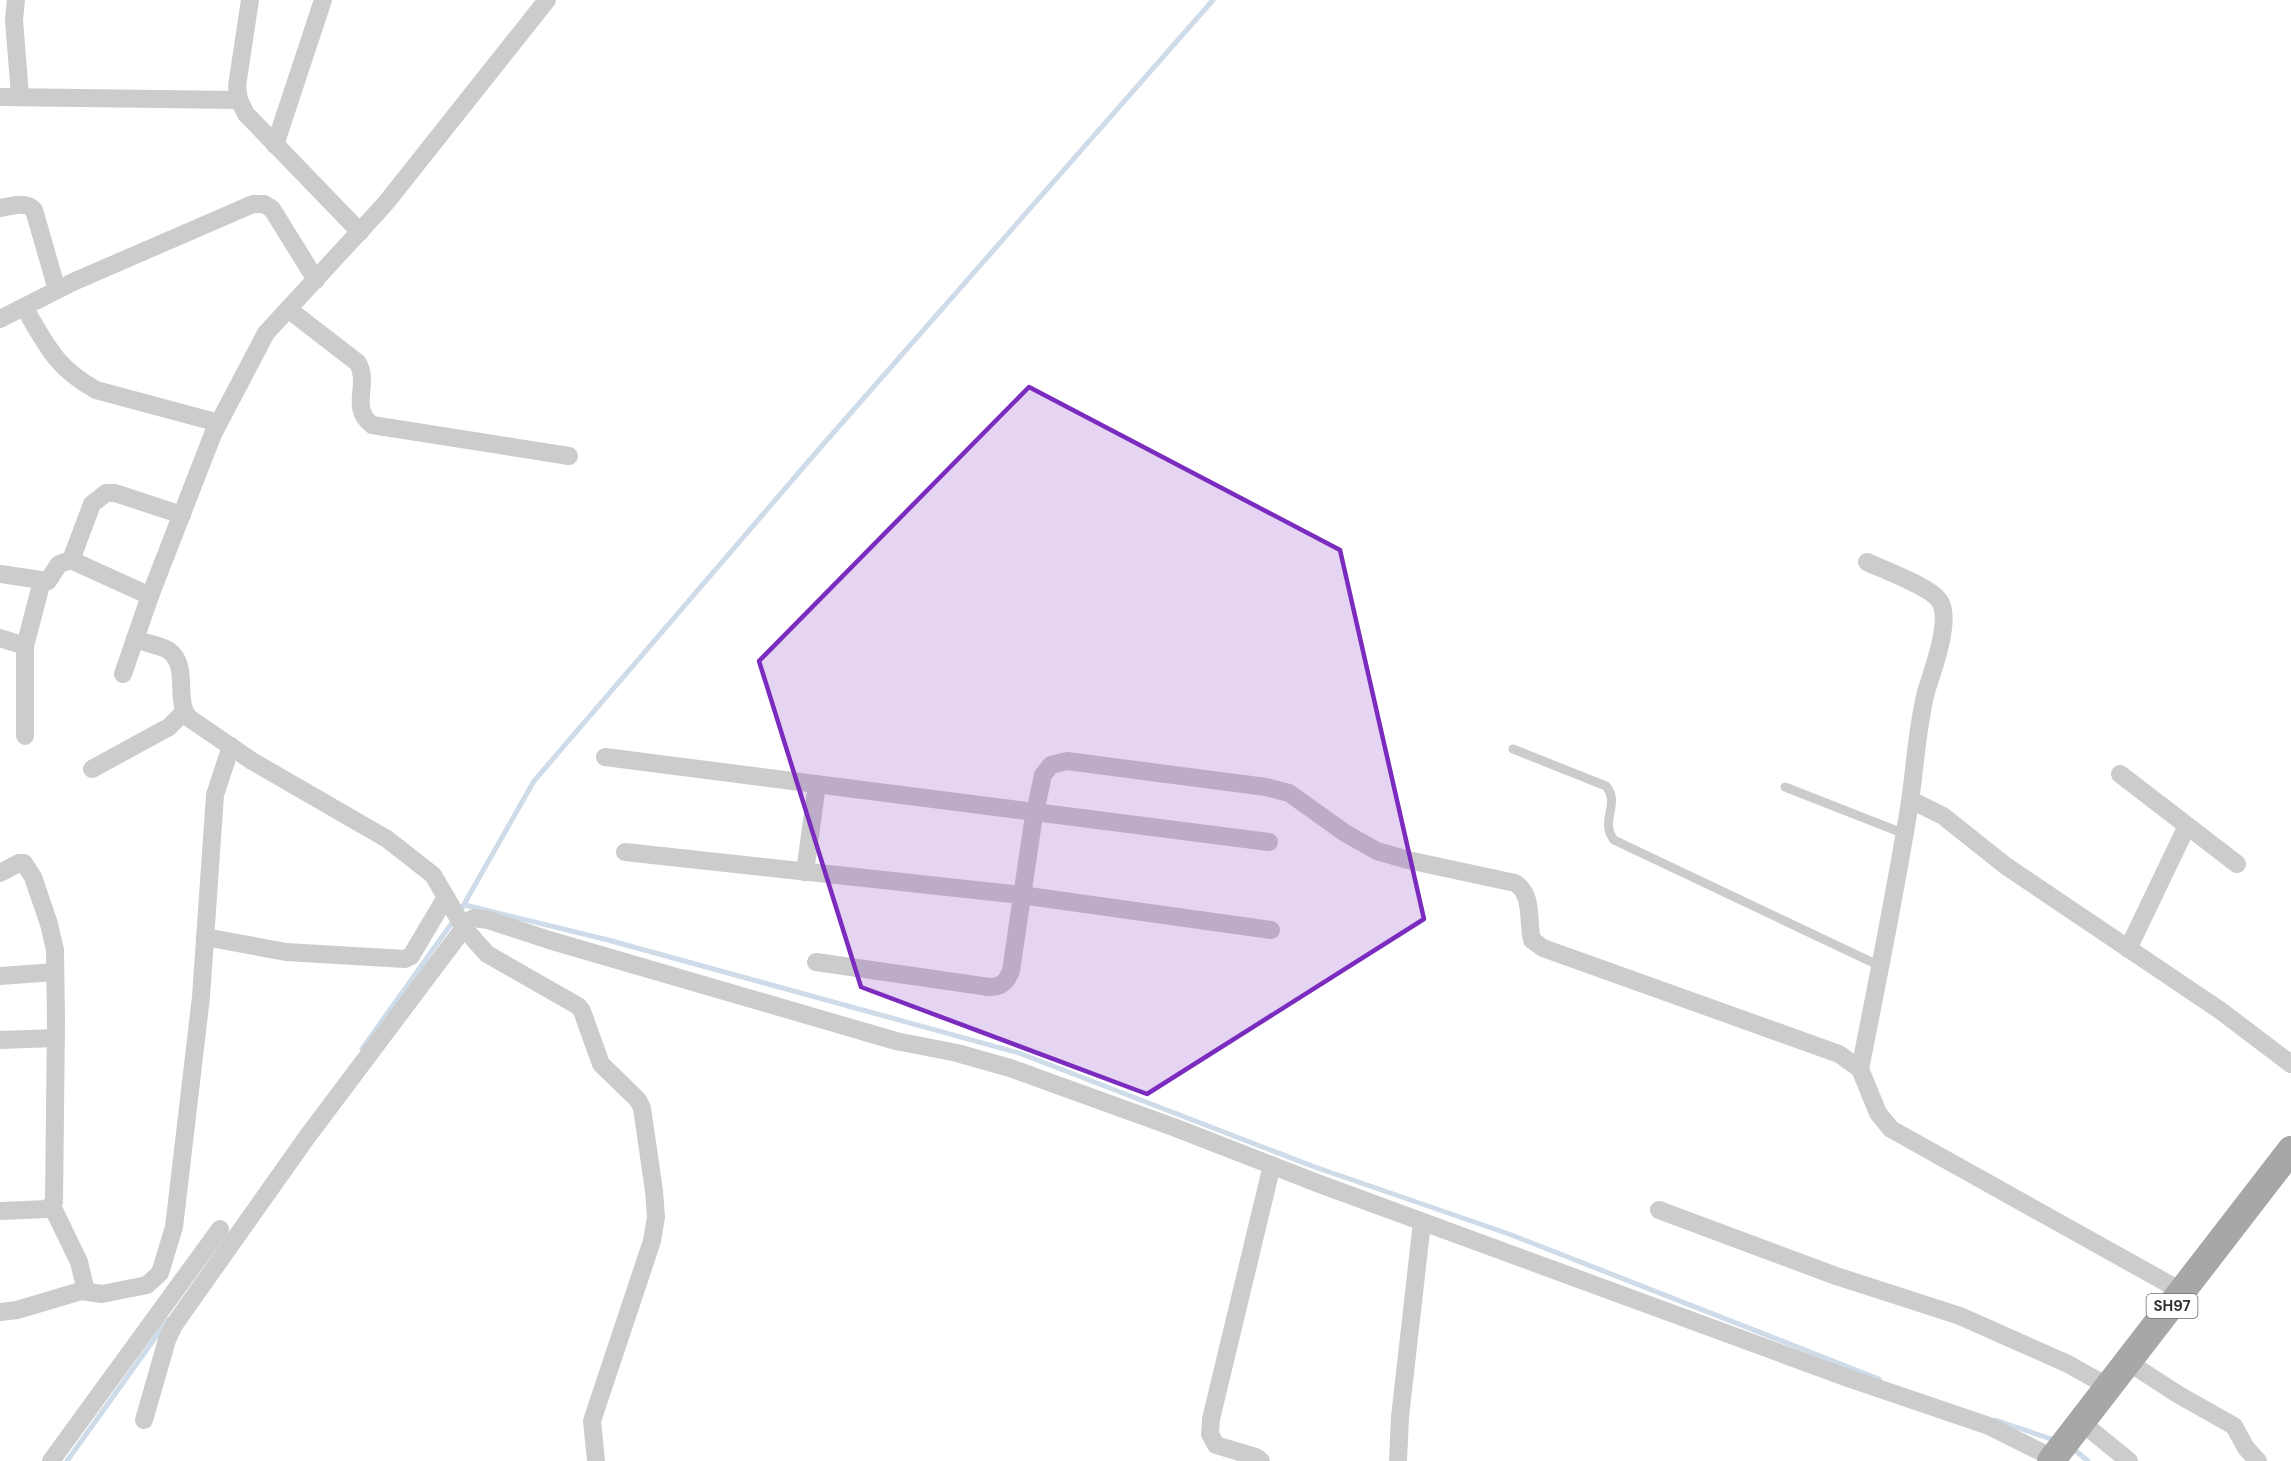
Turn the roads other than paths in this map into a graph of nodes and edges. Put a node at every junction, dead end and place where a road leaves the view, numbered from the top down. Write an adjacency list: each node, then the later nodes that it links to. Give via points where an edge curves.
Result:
1 (16, 0): 5 (street)
2 (250, 0): 7 (street, via 237,86)
3 (323, 0): 8 (street)
4 (547, 0): 10 (street)
5 (20, 96): 6 (street); 7 (street)
6 (0, 98)
7 (239, 100): 8 (street, via 246,114)
8 (275, 145): 10 (street)
9 (0, 208): 12 (street, via 24,204 34,210)
10 (360, 232): 11 (street)
11 (316, 280): 12 (street, via 273,209 254,204); 14 (street)
12 (57, 290): 13 (street)
13 (24, 307): 15 (street); 16 (street, via 55,360 81,382 96,390)
14 (288, 309): 16 (street, via 266,333); 17 (street, via 357,363 362,371 360,409 372,425)
15 (0, 319)
16 (219, 423): 18 (street)
17 (568, 456)
18 (182, 515): 19 (street, via 106,493 92,504); 23 (street)
19 (71, 560): 22 (street, via 59,564 48,581); 23 (street)
20 (1867, 562): 37 (street, via 1926,589 1940,600 1943,609 1943,630 1920,717)
21 (0, 574): 22 (street)
22 (42, 581): 26 (street)
23 (150, 596): 25 (street)
24 (0, 638): 26 (street)
25 (135, 639): 27 (street); 28 (street, via 167,650 175,658)
26 (25, 646): 29 (street)
27 (123, 674)
28 (184, 712): 30 (street); 33 (street, via 168,727)
29 (25, 736)
30 (231, 746): 47 (street, via 387,839 433,875); 49 (street, via 216,795)
31 (1513, 749): 52 (lane, via 1606,786 1612,799 1607,826 1614,840)
32 (605, 757): 35 (street)
33 (92, 769)
34 (2120, 774): 39 (street)
35 (817, 784): 38 (street); 44 (street)
36 (1785, 787): 40 (lane)
37 (1911, 800): 40 (street); 50 (street, via 1942,816 2006,866)
38 (1035, 812): 41 (street); 46 (street); 58 (street, via 1043,775 1051,765 1067,761 1288,793 1377,850 1515,883 1523,888 1527,898 1532,940 1543,948 1839,1054)
39 (2187, 826): 43 (street); 50 (street)
40 (1905, 834): 52 (street)
41 (1269, 842)
42 (625, 852): 44 (street)
43 (2237, 864)
44 (805, 872): 46 (street)
45 (0, 873): 53 (street, via 19,863 27,864 49,924)
46 (1021, 895): 48 (street); 51 (street, via 1011,971 998,987)
47 (457, 915): 49 (street, via 405,959 286,952); 60 (street, via 488,920 896,1041 1010,1068); 69 (street, via 307,1137); 77 (street, via 487,954 578,1006 601,1064 638,1100 645,1117 656,1217 652,1241 592,1420)
48 (1271, 930)
49 (205, 937): 66 (street, via 174,1227)
50 (2128, 949): 57 (street)
51 (816, 962)
52 (1880, 966): 58 (street)
53 (55, 972): 54 (street); 55 (street)
54 (0, 976)
55 (56, 1038): 56 (street); 61 (street)
56 (0, 1040)
57 (2291, 1064)
58 (1860, 1069): 68 (street, via 1878,1113 1891,1129)
59 (2291, 1150): 68 (main road, SH97)
60 (1272, 1165): 64 (street); 78 (street, via 1210,1434 1216,1445)
61 (52, 1206): 63 (street, via 37,1211); 67 (street, via 79,1262)
62 (1659, 1210): 72 (street, via 1836,1276 1960,1316 2068,1364)
63 (0, 1211)
64 (1422, 1222): 75 (street, via 1848,1378 1989,1425); 79 (street)
65 (220, 1229): 69 (street)
66 (157, 1278): 67 (street, via 147,1285 109,1293); 69 (street)
67 (86, 1291): 70 (street)
68 (2182, 1292): 71 (main road, SH97)
69 (179, 1302): 73 (street); 76 (street)
70 (0, 1312)
71 (2128, 1362): 72 (main road, SH97); 81 (street, via 2234,1426)
72 (2109, 1387): 74 (main road, SH97)
73 (144, 1420)
74 (2081, 1422): 75 (main road, SH97); 80 (street)
75 (2052, 1459)
76 (51, 1461)
77 (596, 1461)
78 (1261, 1461)
79 (1398, 1461)
80 (2129, 1461)
81 (2258, 1461)

